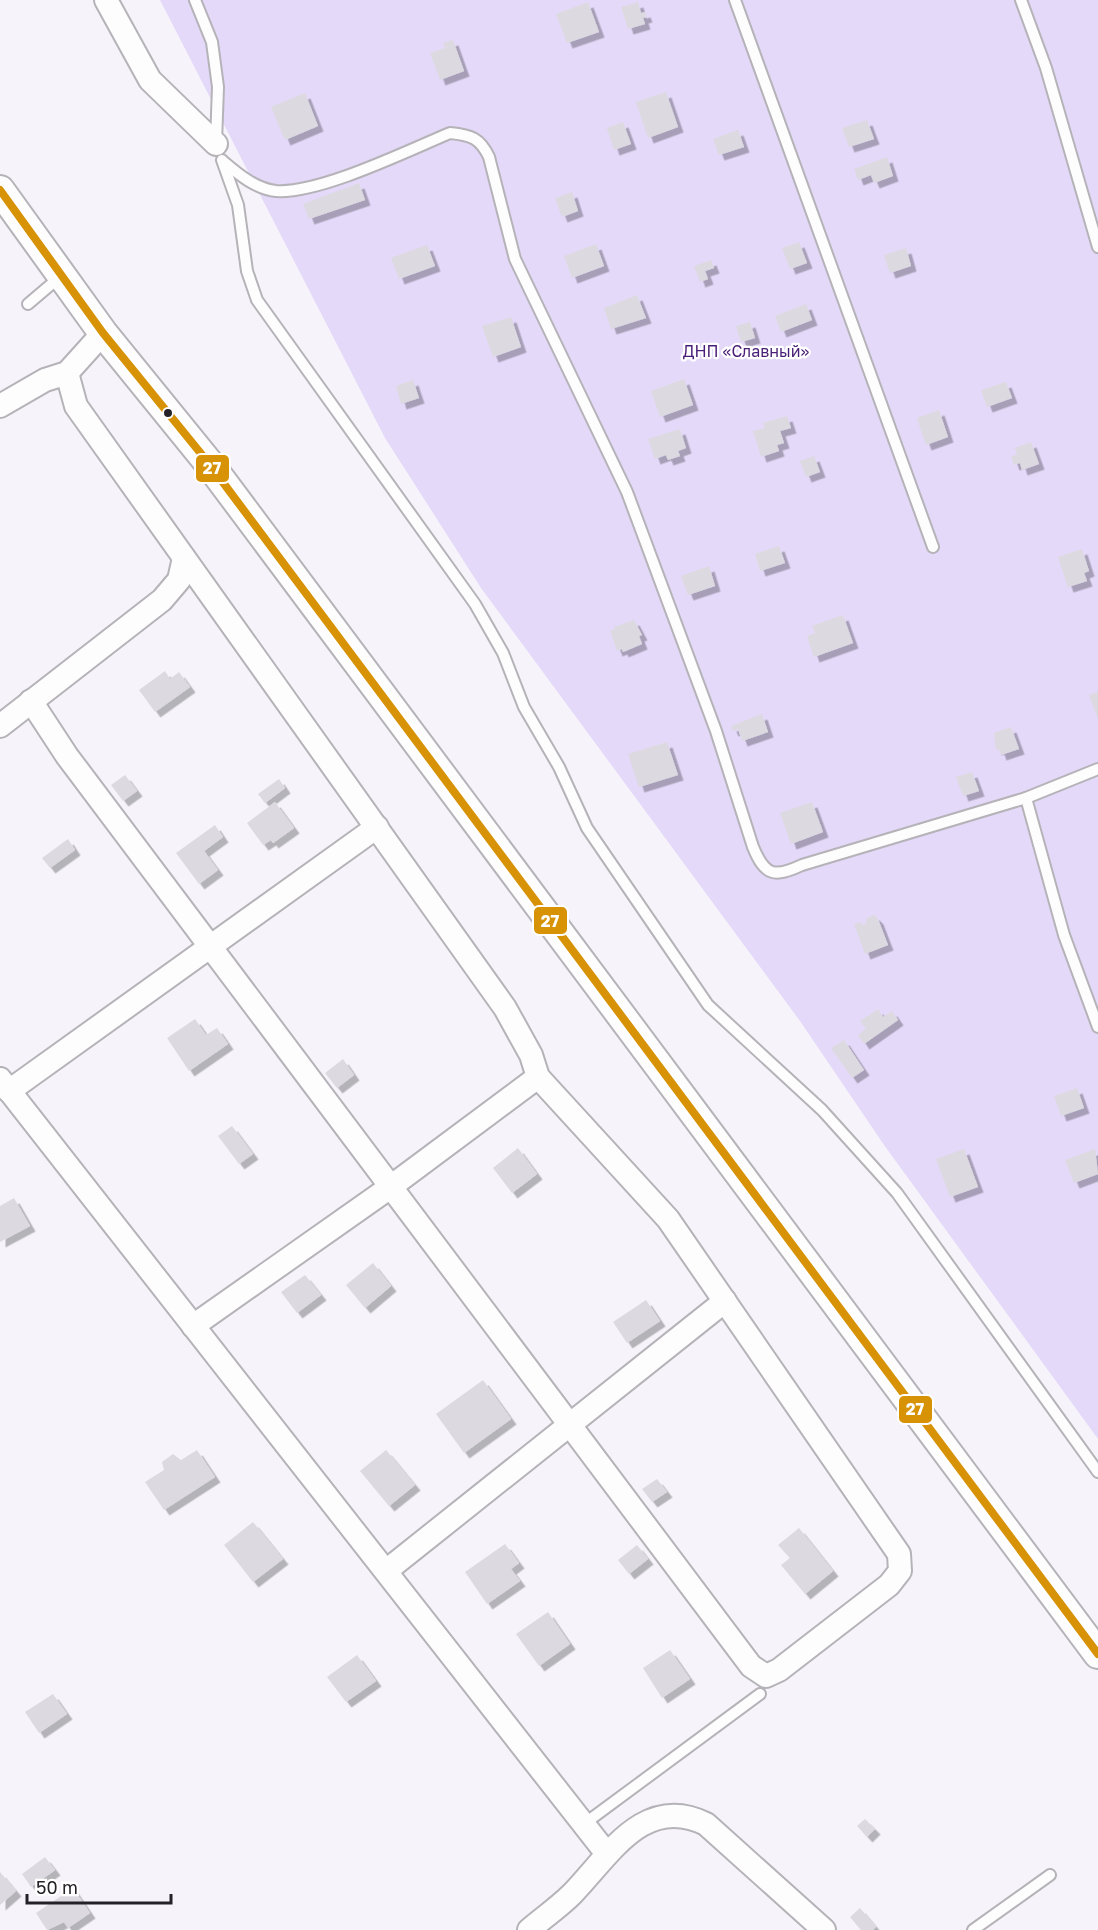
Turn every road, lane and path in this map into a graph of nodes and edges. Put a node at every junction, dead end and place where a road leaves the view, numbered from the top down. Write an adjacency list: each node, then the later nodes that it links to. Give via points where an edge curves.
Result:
1 (105, 0): 5 (street, via 150,80)
2 (195, 0): 5 (lane, via 213,42)
3 (735, 0): 13 (lane)
4 (1021, 0): 7 (lane, via 1046,68)
5 (219, 152): 18 (lane, via 244,179 274,191 307,189 450,133 469,135 482,142 515,259 627,492 674,612 760,865 771,873 785,873 802,864); 28 (lane, via 238,205 247,271 257,300 475,604 503,653 524,707 559,767 587,828 708,1005 822,1110 897,1193)
6 (0, 190): 8 (street)
7 (1098, 247)
8 (61, 276): 9 (lane); 10 (street)
9 (28, 304)
10 (104, 333): 11 (street); 30 (street, via 207,461)
11 (68, 373): 12 (street, via 45,380); 14 (street, via 76,406)
12 (0, 406)
13 (933, 547)
14 (184, 558): 15 (street, via 178,580 162,600); 19 (street)
15 (31, 701): 16 (street); 20 (street, via 67,756)
16 (0, 726)
17 (1098, 769): 18 (lane)
18 (1026, 798): 21 (lane, via 1064,935)
19 (377, 828): 20 (street); 22 (street, via 505,1008 531,1055)
20 (210, 948): 23 (street); 24 (street)
21 (1098, 1027)
22 (538, 1077): 24 (street); 25 (street, via 668,1219)
23 (4, 1085): 26 (street)
24 (389, 1188): 26 (street); 27 (street)
25 (725, 1301): 27 (street); 27 (street, via 899,1554 900,1571 889,1585 766,1676 751,1666)
26 (193, 1326): 29 (street)
27 (570, 1425): 29 (street)
28 (1098, 1472)
29 (386, 1571): 32 (street)
30 (1098, 1654)
31 (760, 1694): 32 (lane)
32 (584, 1824): 33 (street)
33 (607, 1854): 35 (street, via 571,1895); 36 (street, via 636,1827 664,1815 689,1815 706,1824)
34 (1050, 1875): 37 (lane)
35 (530, 1930)
36 (824, 1930)
37 (973, 1930)

